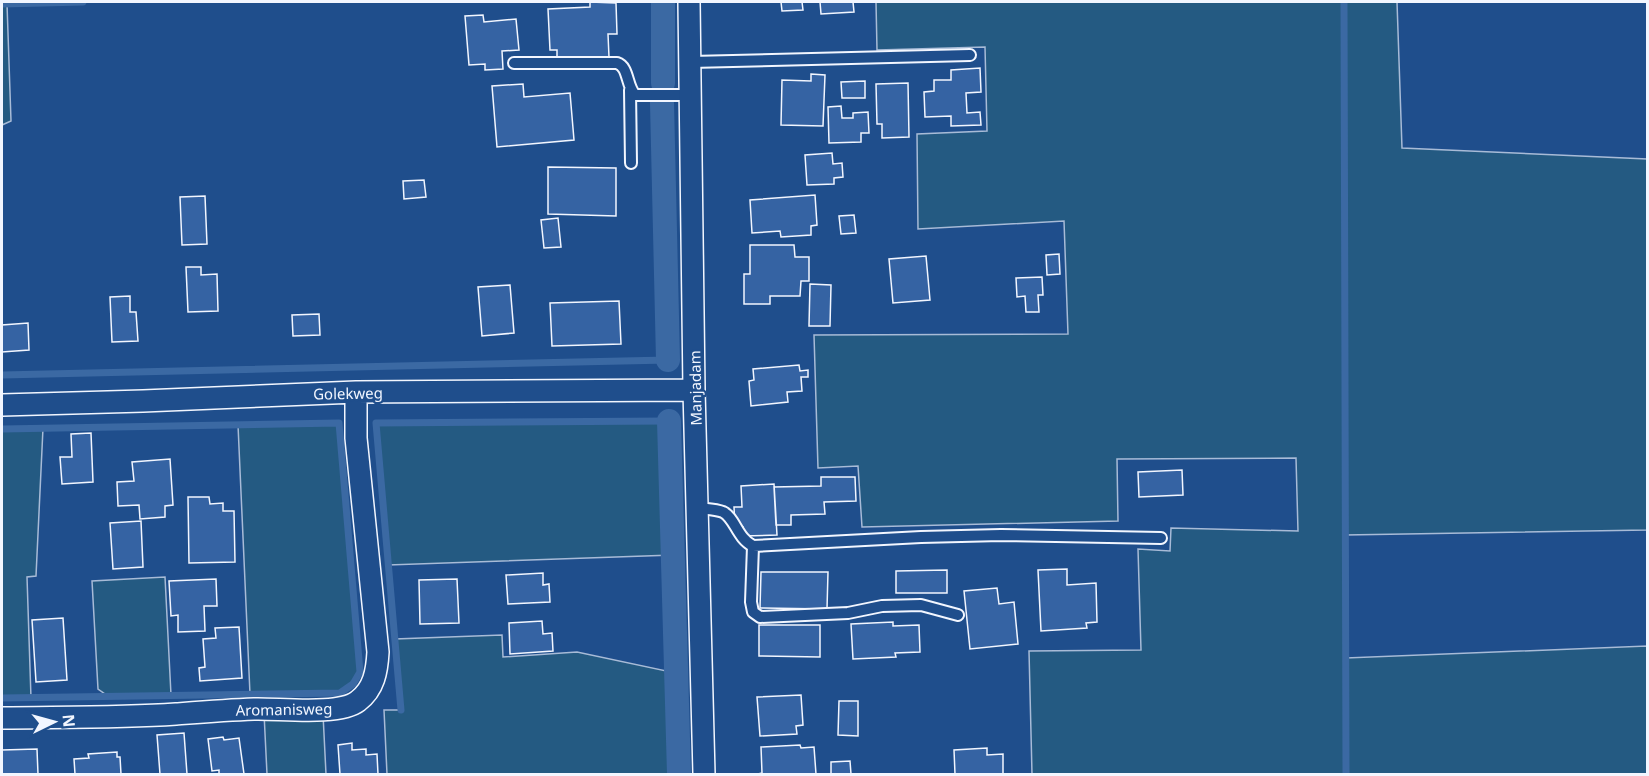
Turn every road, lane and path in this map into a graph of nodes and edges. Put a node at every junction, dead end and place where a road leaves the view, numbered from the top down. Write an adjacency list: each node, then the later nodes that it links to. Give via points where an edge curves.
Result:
1 (689, 2): 3 (street, Manjadam)
2 (970, 55): 3 (lane)
3 (691, 62): 6 (street, Manjadam)
4 (514, 63): 5 (lane, via 617,63 625,68)
5 (630, 90): 6 (lane, via 635,95); 7 (lane)
6 (691, 95): 8 (street, Manjadam)
7 (631, 163)
8 (694, 390): 9 (street, Golekweg); 11 (street, Manjadam)
9 (356, 392): 10 (street, Golekweg); 15 (street, Aromanisweg, via 356,438 378,652 376,674 357,702 316,710)
10 (2, 405)
11 (698, 508): 13 (lane, via 722,511 744,541); 16 (street, Manjadam)
12 (1161, 538): 13 (lane, via 1001,535)
13 (753, 546): 14 (lane, via 752,602 753,612 760,617 848,613 921,604)
14 (958, 615)
15 (2, 718)
16 (704, 774)

